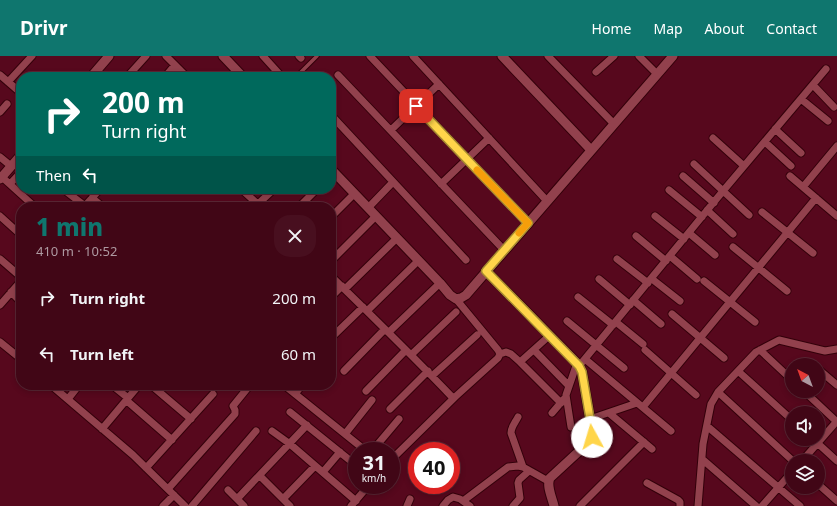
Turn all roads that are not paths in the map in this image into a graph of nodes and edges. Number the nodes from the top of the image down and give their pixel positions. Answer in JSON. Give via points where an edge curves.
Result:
{"nodes":[{"id":1,"x":32,"y":56,"type":"edge"},
{"id":2,"x":109,"y":56,"type":"edge"},
{"id":3,"x":146,"y":56,"type":"edge"},
{"id":4,"x":166,"y":56,"type":"edge"},
{"id":5,"x":223,"y":56,"type":"edge"},
{"id":6,"x":263,"y":56,"type":"edge"},
{"id":7,"x":317,"y":56,"type":"edge"},
{"id":8,"x":370,"y":56,"type":"edge"},
{"id":9,"x":413,"y":56,"type":"edge"},
{"id":10,"x":502,"y":56,"type":"edge"},
{"id":11,"x":548,"y":56,"type":"edge"},
{"id":12,"x":614,"y":56,"type":"edge"},
{"id":13,"x":640,"y":56,"type":"edge"},
{"id":14,"x":673,"y":56,"type":"edge"},
{"id":15,"x":175,"y":65,"type":"junction"},
{"id":16,"x":826,"y":69,"type":"dead end"},
{"id":17,"x":17,"y":72,"type":"edge"},
{"id":18,"x":95,"y":72,"type":"edge"},
{"id":19,"x":132,"y":72,"type":"edge"},
{"id":20,"x":169,"y":72,"type":"edge"},
{"id":21,"x":182,"y":72,"type":"edge"},
{"id":22,"x":238,"y":72,"type":"edge"},
{"id":23,"x":277,"y":72,"type":"edge"},
{"id":24,"x":301,"y":72,"type":"edge"},
{"id":25,"x":596,"y":72,"type":"dead end"},
{"id":26,"x":16,"y":73,"type":"edge"},
{"id":27,"x":657,"y":74,"type":"junction"},
{"id":28,"x":0,"y":75,"type":"edge"},
{"id":29,"x":338,"y":75,"type":"dead end"},
{"id":30,"x":8,"y":82,"type":"junction"},
{"id":31,"x":439,"y":84,"type":"junction"},
{"id":32,"x":813,"y":85,"type":"junction"},
{"id":33,"x":16,"y":89,"type":"edge"},
{"id":34,"x":801,"y":99,"type":"junction"},
{"id":35,"x":8,"y":104,"type":"dead end"},
{"id":36,"x":416,"y":106,"type":"junction"},
{"id":37,"x":834,"y":106,"type":"dead end"},
{"id":38,"x":0,"y":112,"type":"edge"},
{"id":39,"x":336,"y":121,"type":"edge"},
{"id":40,"x":828,"y":121,"type":"dead end"},
{"id":41,"x":614,"y":124,"type":"junction"},
{"id":42,"x":775,"y":129,"type":"junction"},
{"id":43,"x":391,"y":130,"type":"junction"},
{"id":44,"x":489,"y":138,"type":"junction"},
{"id":45,"x":713,"y":138,"type":"dead end"},
{"id":46,"x":765,"y":142,"type":"junction"},
{"id":47,"x":837,"y":146,"type":"edge"},
{"id":48,"x":591,"y":150,"type":"junction"},
{"id":49,"x":801,"y":153,"type":"dead end"},
{"id":50,"x":0,"y":157,"type":"edge"},
{"id":51,"x":467,"y":159,"type":"junction"},
{"id":52,"x":16,"y":160,"type":"edge"},
{"id":53,"x":694,"y":164,"type":"dead end"},
{"id":54,"x":11,"y":166,"type":"junction"},
{"id":55,"x":744,"y":166,"type":"junction"},
{"id":56,"x":791,"y":166,"type":"dead end"},
{"id":57,"x":336,"y":176,"type":"edge"},
{"id":58,"x":683,"y":176,"type":"dead end"},
{"id":59,"x":790,"y":176,"type":"dead end"},
{"id":60,"x":16,"y":177,"type":"edge"},
{"id":61,"x":1,"y":178,"type":"edge"},
{"id":62,"x":393,"y":182,"type":"junction"},
{"id":63,"x":10,"y":184,"type":"junction"},
{"id":64,"x":441,"y":184,"type":"junction"},
{"id":65,"x":803,"y":187,"type":"junction"},
{"id":66,"x":16,"y":190,"type":"edge"},
{"id":67,"x":669,"y":190,"type":"dead end"},
{"id":68,"x":724,"y":191,"type":"junction"},
{"id":69,"x":21,"y":194,"type":"edge"},
{"id":70,"x":69,"y":194,"type":"edge"},
{"id":71,"x":96,"y":194,"type":"edge"},
{"id":72,"x":247,"y":194,"type":"edge"},
{"id":73,"x":269,"y":194,"type":"edge"},
{"id":74,"x":312,"y":194,"type":"edge"},
{"id":75,"x":354,"y":194,"type":"junction"},
{"id":76,"x":92,"y":198,"type":"junction"},
{"id":77,"x":816,"y":198,"type":"junction"},
{"id":78,"x":547,"y":201,"type":"junction"},
{"id":79,"x":30,"y":202,"type":"edge"},
{"id":80,"x":79,"y":202,"type":"edge"},
{"id":81,"x":89,"y":202,"type":"edge"},
{"id":82,"x":96,"y":202,"type":"edge"},
{"id":83,"x":256,"y":202,"type":"edge"},
{"id":84,"x":260,"y":202,"type":"edge"},
{"id":85,"x":304,"y":202,"type":"edge"},
{"id":86,"x":714,"y":202,"type":"junction"},
{"id":87,"x":826,"y":207,"type":"junction"},
{"id":88,"x":837,"y":207,"type":"edge"},
{"id":89,"x":368,"y":208,"type":"junction"},
{"id":90,"x":708,"y":210,"type":"junction"},
{"id":91,"x":336,"y":212,"type":"edge"},
{"id":92,"x":762,"y":212,"type":"dead end"},
{"id":93,"x":749,"y":214,"type":"dead end"},
{"id":94,"x":0,"y":216,"type":"edge"},
{"id":95,"x":376,"y":216,"type":"junction"},
{"id":96,"x":655,"y":216,"type":"dead end"},
{"id":97,"x":837,"y":216,"type":"edge"},
{"id":98,"x":702,"y":217,"type":"junction"},
{"id":99,"x":528,"y":223,"type":"junction"},
{"id":100,"x":16,"y":230,"type":"edge"},
{"id":101,"x":689,"y":233,"type":"junction"},
{"id":102,"x":788,"y":233,"type":"junction"},
{"id":103,"x":734,"y":234,"type":"dead end"},
{"id":104,"x":636,"y":236,"type":"dead end"},
{"id":105,"x":397,"y":238,"type":"junction"},
{"id":106,"x":684,"y":239,"type":"junction"},
{"id":107,"x":733,"y":247,"type":"dead end"},
{"id":108,"x":504,"y":250,"type":"junction"},
{"id":109,"x":813,"y":253,"type":"dead end"},
{"id":110,"x":715,"y":255,"type":"dead end"},
{"id":111,"x":336,"y":256,"type":"edge"},
{"id":112,"x":668,"y":258,"type":"junction"},
{"id":113,"x":0,"y":259,"type":"edge"},
{"id":114,"x":616,"y":259,"type":"dead end"},
{"id":115,"x":466,"y":260,"type":"dead end"},
{"id":116,"x":418,"y":261,"type":"junction"},
{"id":117,"x":759,"y":268,"type":"junction"},
{"id":118,"x":486,"y":271,"type":"junction"},
{"id":119,"x":16,"y":272,"type":"edge"},
{"id":120,"x":599,"y":279,"type":"dead end"},
{"id":121,"x":336,"y":281,"type":"edge"},
{"id":122,"x":650,"y":281,"type":"junction"},
{"id":123,"x":440,"y":283,"type":"junction"},
{"id":124,"x":16,"y":286,"type":"edge"},
{"id":125,"x":344,"y":288,"type":"junction"},
{"id":126,"x":787,"y":291,"type":"dead end"},
{"id":127,"x":11,"y":292,"type":"junction"},
{"id":128,"x":336,"y":294,"type":"edge"},
{"id":129,"x":16,"y":297,"type":"edge"},
{"id":130,"x":578,"y":297,"type":"dead end"},
{"id":131,"x":456,"y":299,"type":"junction"},
{"id":132,"x":680,"y":301,"type":"dead end"},
{"id":133,"x":730,"y":302,"type":"junction"},
{"id":134,"x":1,"y":303,"type":"edge"},
{"id":135,"x":632,"y":303,"type":"junction"},
{"id":136,"x":365,"y":309,"type":"junction"},
{"id":137,"x":456,"y":312,"type":"dead end"},
{"id":138,"x":672,"y":314,"type":"dead end"},
{"id":139,"x":568,"y":321,"type":"dead end"},
{"id":140,"x":755,"y":322,"type":"dead end"},
{"id":141,"x":615,"y":324,"type":"junction"},
{"id":142,"x":661,"y":324,"type":"dead end"},
{"id":143,"x":387,"y":330,"type":"junction"},
{"id":144,"x":336,"y":334,"type":"edge"},
{"id":145,"x":477,"y":335,"type":"dead end"},
{"id":146,"x":549,"y":336,"type":"junction"},
{"id":147,"x":700,"y":338,"type":"junction"},
{"id":148,"x":0,"y":342,"type":"edge"},
{"id":149,"x":596,"y":346,"type":"junction"},
{"id":150,"x":837,"y":349,"type":"edge"},
{"id":151,"x":534,"y":350,"type":"junction"},
{"id":152,"x":760,"y":350,"type":"junction"},
{"id":153,"x":409,"y":352,"type":"junction"},
{"id":154,"x":500,"y":354,"type":"junction"},
{"id":155,"x":16,"y":355,"type":"edge"},
{"id":156,"x":724,"y":358,"type":"dead end"},
{"id":157,"x":520,"y":362,"type":"junction"},
{"id":158,"x":580,"y":362,"type":"junction"},
{"id":159,"x":624,"y":368,"type":"dead end"},
{"id":160,"x":344,"y":371,"type":"dead end"},
{"id":161,"x":738,"y":371,"type":"junction"},
{"id":162,"x":671,"y":373,"type":"junction"},
{"id":163,"x":785,"y":373,"type":"edge"},
{"id":164,"x":430,"y":374,"type":"junction"},
{"id":165,"x":825,"y":375,"type":"edge"},
{"id":166,"x":837,"y":385,"type":"edge"},
{"id":167,"x":569,"y":386,"type":"junction"},
{"id":168,"x":57,"y":390,"type":"edge"},
{"id":169,"x":76,"y":390,"type":"edge"},
{"id":170,"x":117,"y":390,"type":"edge"},
{"id":171,"x":135,"y":390,"type":"edge"},
{"id":172,"x":157,"y":390,"type":"edge"},
{"id":173,"x":246,"y":390,"type":"edge"},
{"id":174,"x":290,"y":390,"type":"edge"},
{"id":175,"x":298,"y":390,"type":"edge"},
{"id":176,"x":366,"y":391,"type":"dead end"},
{"id":177,"x":718,"y":392,"type":"junction"},
{"id":178,"x":213,"y":394,"type":"dead end"},
{"id":179,"x":295,"y":394,"type":"junction"},
{"id":180,"x":696,"y":395,"type":"dead end"},
{"id":181,"x":566,"y":396,"type":"junction"},
{"id":182,"x":453,"y":398,"type":"junction"},
{"id":183,"x":811,"y":398,"type":"edge"},
{"id":184,"x":68,"y":399,"type":"junction"},
{"id":185,"x":127,"y":399,"type":"junction"},
{"id":186,"x":372,"y":400,"type":"dead end"},
{"id":187,"x":561,"y":403,"type":"junction"},
{"id":188,"x":640,"y":405,"type":"junction"},
{"id":189,"x":390,"y":409,"type":"dead end"},
{"id":190,"x":290,"y":412,"type":"dead end"},
{"id":191,"x":552,"y":413,"type":"dead end"},
{"id":192,"x":609,"y":413,"type":"junction"},
{"id":193,"x":785,"y":414,"type":"edge"},
{"id":194,"x":518,"y":417,"type":"dead end"},
{"id":195,"x":191,"y":419,"type":"junction"},
{"id":196,"x":399,"y":419,"type":"dead end"},
{"id":197,"x":590,"y":419,"type":"junction"},
{"id":198,"x":837,"y":422,"type":"edge"},
{"id":199,"x":307,"y":425,"type":"junction"},
{"id":200,"x":707,"y":426,"type":"junction"},
{"id":201,"x":571,"y":427,"type":"dead end"},
{"id":202,"x":102,"y":429,"type":"junction"},
{"id":203,"x":256,"y":431,"type":"dead end"},
{"id":204,"x":272,"y":431,"type":"dead end"},
{"id":205,"x":671,"y":431,"type":"dead end"},
{"id":206,"x":825,"y":432,"type":"edge"},
{"id":207,"x":345,"y":434,"type":"junction"},
{"id":208,"x":172,"y":440,"type":"junction"},
{"id":209,"x":355,"y":442,"type":"edge"},
{"id":210,"x":380,"y":442,"type":"edge"},
{"id":211,"x":644,"y":442,"type":"junction"},
{"id":212,"x":290,"y":444,"type":"junction"},
{"id":213,"x":820,"y":446,"type":"edge"},
{"id":214,"x":652,"y":449,"type":"dead end"},
{"id":215,"x":400,"y":451,"type":"edge"},
{"id":216,"x":340,"y":452,"type":"junction"},
{"id":217,"x":785,"y":454,"type":"edge"},
{"id":218,"x":348,"y":459,"type":"edge"},
{"id":219,"x":702,"y":459,"type":"junction"},
{"id":220,"x":837,"y":461,"type":"edge"},
{"id":221,"x":316,"y":466,"type":"junction"},
{"id":222,"x":146,"y":468,"type":"junction"},
{"id":223,"x":526,"y":469,"type":"junction"},
{"id":224,"x":323,"y":472,"type":"junction"},
{"id":225,"x":260,"y":476,"type":"junction"},
{"id":226,"x":785,"y":480,"type":"edge"},
{"id":227,"x":548,"y":482,"type":"junction"},
{"id":228,"x":647,"y":484,"type":"dead end"},
{"id":229,"x":778,"y":488,"type":"junction"},
{"id":230,"x":168,"y":489,"type":"junction"},
{"id":231,"x":228,"y":490,"type":"dead end"},
{"id":232,"x":825,"y":490,"type":"edge"},
{"id":233,"x":362,"y":494,"type":"edge"},
{"id":234,"x":174,"y":495,"type":"junction"},
{"id":235,"x":237,"y":499,"type":"junction"},
{"id":236,"x":283,"y":499,"type":"junction"},
{"id":237,"x":410,"y":499,"type":"dead end"},
{"id":238,"x":463,"y":501,"type":"junction"},
{"id":239,"x":837,"y":501,"type":"edge"},
{"id":240,"x":354,"y":503,"type":"edge"},
{"id":241,"x":698,"y":503,"type":"edge"},
{"id":242,"x":163,"y":506,"type":"edge"},
{"id":243,"x":185,"y":506,"type":"edge"},
{"id":244,"x":192,"y":506,"type":"edge"},
{"id":245,"x":244,"y":506,"type":"edge"},
{"id":246,"x":290,"y":506,"type":"edge"},
{"id":247,"x":407,"y":506,"type":"edge"},
{"id":248,"x":443,"y":506,"type":"edge"},
{"id":249,"x":470,"y":506,"type":"edge"},
{"id":250,"x":513,"y":506,"type":"edge"},
{"id":251,"x":554,"y":506,"type":"edge"},
{"id":252,"x":580,"y":506,"type":"edge"},
{"id":253,"x":680,"y":506,"type":"edge"},
{"id":254,"x":704,"y":506,"type":"edge"},
{"id":255,"x":756,"y":506,"type":"edge"},
{"id":256,"x":762,"y":506,"type":"edge"},
{"id":257,"x":800,"y":506,"type":"edge"}],
"edges":[{"from":1,"to":17,"type":"street"},
{"from":2,"to":18,"type":"street"},
{"from":3,"to":19,"type":"street"},
{"from":4,"to":15,"type":"street"},
{"from":5,"to":22,"type":"street"},
{"from":6,"to":23,"type":"street"},
{"from":7,"to":24,"type":"lane"},
{"from":8,"to":36,"type":"street"},
{"from":9,"to":31,"type":"street"},
{"from":10,"to":48,"type":"street"},
{"from":11,"to":41,"type":"street"},
{"from":12,"to":25,"type":"street"},
{"from":13,"to":27,"type":"street"},
{"from":14,"to":27,"type":"street"},
{"from":15,"to":20,"type":"street"},
{"from":15,"to":21,"type":"street"},
{"from":16,"to":32,"type":"street"},
{"from":26,"to":30,"type":"street"},
{"from":27,"to":41,"type":"street"},
{"from":28,"to":30,"type":"street"},
{"from":29,"to":43,"type":"street"},
{"from":30,"to":33,"type":"street"},
{"from":31,"to":36,"type":"street"},
{"from":31,"to":44,"type":"street"},
{"from":32,"to":34,"type":"street"},
{"from":32,"to":37,"type":"street"},
{"from":34,"to":40,"type":"street"},
{"from":34,"to":42,"type":"street"},
{"from":35,"to":38,"type":"street"},
{"from":36,"to":43,"type":"street"},
{"from":36,"to":51,"type":"street"},
{"from":39,"to":62,"type":"street"},
{"from":41,"to":48,"type":"street"},
{"from":42,"to":46,"type":"street"},
{"from":42,"to":49,"type":"street"},
{"from":43,"to":64,"type":"street"},
{"from":44,"to":51,"type":"street"},
{"from":44,"to":78,"type":"street"},
{"from":45,"to":55,"type":"street"},
{"from":46,"to":55,"type":"street"},
{"from":46,"to":56,"type":"street"},
{"from":47,"to":65,"type":"street"},
{"from":48,"to":78,"type":"street"},
{"from":50,"to":54,"type":"street"},
{"from":51,"to":64,"type":"street"},
{"from":51,"to":99,"type":"street"},
{"from":52,"to":54,"type":"street"},
{"from":53,"to":68,"type":"street"},
{"from":54,"to":61,"type":"street"},
{"from":55,"to":68,"type":"street"},
{"from":57,"to":75,"type":"street"},
{"from":58,"to":86,"type":"street"},
{"from":59,"to":65,"type":"street"},
{"from":60,"to":63,"type":"street"},
{"from":61,"to":63,"type":"street"},
{"from":62,"to":89,"type":"street"},
{"from":62,"to":115,"type":"street"},
{"from":63,"to":66,"type":"street"},
{"from":64,"to":108,"type":"street"},
{"from":65,"to":77,"type":"street"},
{"from":67,"to":98,"type":"street"},
{"from":68,"to":86,"type":"street"},
{"from":68,"to":93,"type":"street"},
{"from":69,"to":79,"type":"street"},
{"from":70,"to":80,"type":"street"},
{"from":71,"to":76,"type":"street"},
{"from":72,"to":83,"type":"street"},
{"from":73,"to":84,"type":"street"},
{"from":74,"to":85,"type":"street"},
{"from":75,"to":89,"type":"street"},
{"from":75,"to":91,"type":"street"},
{"from":76,"to":81,"type":"street"},
{"from":76,"to":82,"type":"street"},
{"from":77,"to":87,"type":"street"},
{"from":77,"to":102,"type":"street"},
{"from":78,"to":99,"type":"street"},
{"from":86,"to":90,"type":"street"},
{"from":87,"to":88,"type":"street"},
{"from":87,"to":97,"type":"street"},
{"from":89,"to":95,"type":"street"},
{"from":90,"to":98,"type":"street"},
{"from":90,"to":103,"type":"street"},
{"from":92,"to":102,"type":"street"},
{"from":94,"to":100,"type":"street"},
{"from":95,"to":105,"type":"street"},
{"from":95,"to":111,"type":"street"},
{"from":96,"to":106,"type":"street"},
{"from":98,"to":101,"type":"street"},
{"from":99,"to":108,"type":"street"},
{"from":101,"to":106,"type":"street"},
{"from":101,"to":110,"type":"street"},
{"from":102,"to":109,"type":"street"},
{"from":102,"to":117,"type":"street"},
{"from":104,"to":112,"type":"street"},
{"from":105,"to":116,"type":"street"},
{"from":105,"to":125,"type":"street"},
{"from":106,"to":112,"type":"street"},
{"from":107,"to":117,"type":"street"},
{"from":108,"to":118,"type":"street"},
{"from":112,"to":122,"type":"street"},
{"from":112,"to":133,"type":"street"},
{"from":113,"to":119,"type":"street"},
{"from":114,"to":122,"type":"street"},
{"from":116,"to":123,"type":"street"},
{"from":116,"to":136,"type":"street"},
{"from":117,"to":126,"type":"street"},
{"from":117,"to":133,"type":"street"},
{"from":118,"to":131,"type":"street","via":[[466,295]]},
{"from":118,"to":146,"type":"street"},
{"from":120,"to":135,"type":"street"},
{"from":121,"to":125,"type":"street"},
{"from":122,"to":132,"type":"street"},
{"from":122,"to":135,"type":"street"},
{"from":123,"to":131,"type":"street"},
{"from":123,"to":143,"type":"street"},
{"from":124,"to":127,"type":"street"},
{"from":125,"to":128,"type":"street"},
{"from":125,"to":136,"type":"street"},
{"from":127,"to":129,"type":"street"},
{"from":127,"to":134,"type":"street"},
{"from":130,"to":141,"type":"street"},
{"from":131,"to":154,"type":"street"},
{"from":133,"to":140,"type":"street"},
{"from":133,"to":147,"type":"street"},
{"from":135,"to":141,"type":"street"},
{"from":135,"to":142,"type":"street"},
{"from":136,"to":143,"type":"street"},
{"from":136,"to":144,"type":"street"},
{"from":137,"to":153,"type":"street"},
{"from":138,"to":147,"type":"street"},
{"from":139,"to":149,"type":"street"},
{"from":141,"to":149,"type":"street"},
{"from":141,"to":162,"type":"street"},
{"from":143,"to":153,"type":"street"},
{"from":143,"to":160,"type":"street"},
{"from":145,"to":164,"type":"street"},
{"from":146,"to":151,"type":"street"},
{"from":146,"to":158,"type":"street"},
{"from":147,"to":156,"type":"street"},
{"from":147,"to":162,"type":"street"},
{"from":148,"to":155,"type":"street"},
{"from":149,"to":158,"type":"street"},
{"from":149,"to":159,"type":"street"},
{"from":150,"to":152,"type":"street","via":[[825,350],[779,340]]},
{"from":151,"to":157,"type":"street"},
{"from":151,"to":167,"type":"street"},
{"from":152,"to":161,"type":"street"},
{"from":152,"to":163,"type":"street"},
{"from":153,"to":164,"type":"street"},
{"from":153,"to":176,"type":"street"},
{"from":154,"to":157,"type":"street","via":[[508,352]]},
{"from":154,"to":182,"type":"street"},
{"from":157,"to":187,"type":"street"},
{"from":158,"to":167,"type":"street"},
{"from":158,"to":188,"type":"street"},
{"from":158,"to":197,"type":"street"},
{"from":161,"to":177,"type":"street"},
{"from":161,"to":193,"type":"street"},
{"from":162,"to":180,"type":"street"},
{"from":162,"to":188,"type":"street"},
{"from":164,"to":182,"type":"street"},
{"from":164,"to":189,"type":"street"},
{"from":165,"to":166,"type":"street"},
{"from":167,"to":181,"type":"street"},
{"from":168,"to":184,"type":"street"},
{"from":169,"to":184,"type":"street"},
{"from":170,"to":185,"type":"street"},
{"from":171,"to":185,"type":"street"},
{"from":172,"to":195,"type":"street"},
{"from":173,"to":230,"type":"street","via":[[233,406],[235,414]]},
{"from":174,"to":179,"type":"street"},
{"from":175,"to":179,"type":"street"},
{"from":177,"to":200,"type":"street","via":[[711,404]]},
{"from":177,"to":217,"type":"street"},
{"from":178,"to":195,"type":"street"},
{"from":179,"to":207,"type":"street"},
{"from":181,"to":187,"type":"street"},
{"from":181,"to":201,"type":"street"},
{"from":182,"to":215,"type":"street"},
{"from":183,"to":198,"type":"street"},
{"from":184,"to":202,"type":"street"},
{"from":185,"to":202,"type":"street"},
{"from":185,"to":208,"type":"street"},
{"from":186,"to":207,"type":"street"},
{"from":187,"to":191,"type":"street"},
{"from":188,"to":192,"type":"street"},
{"from":188,"to":205,"type":"street"},
{"from":190,"to":199,"type":"street"},
{"from":192,"to":197,"type":"street"},
{"from":192,"to":211,"type":"street"},
{"from":194,"to":223,"type":"street","via":[[511,434]]},
{"from":195,"to":208,"type":"street"},
{"from":196,"to":210,"type":"street"},
{"from":197,"to":227,"type":"street","via":[[592,437],[589,442]]},
{"from":198,"to":206,"type":"street"},
{"from":199,"to":212,"type":"street"},
{"from":199,"to":216,"type":"street"},
{"from":200,"to":219,"type":"street"},
{"from":200,"to":229,"type":"street"},
{"from":202,"to":222,"type":"street"},
{"from":203,"to":244,"type":"street"},
{"from":204,"to":212,"type":"street"},
{"from":207,"to":209,"type":"street"},
{"from":208,"to":222,"type":"street"},
{"from":211,"to":214,"type":"street"},
{"from":211,"to":252,"type":"street"},
{"from":212,"to":221,"type":"street"},
{"from":212,"to":225,"type":"street"},
{"from":213,"to":220,"type":"street"},
{"from":216,"to":218,"type":"street"},
{"from":216,"to":224,"type":"street"},
{"from":219,"to":241,"type":"street"},
{"from":219,"to":255,"type":"street"},
{"from":221,"to":224,"type":"street"},
{"from":221,"to":236,"type":"street"},
{"from":222,"to":230,"type":"street"},
{"from":223,"to":227,"type":"street"},
{"from":223,"to":238,"type":"street","via":[[518,466],[508,467]]},
{"from":223,"to":250,"type":"street","via":[[517,485],[520,498]]},
{"from":224,"to":240,"type":"street"},
{"from":225,"to":235,"type":"street"},
{"from":225,"to":236,"type":"street"},
{"from":226,"to":229,"type":"street"},
{"from":227,"to":251,"type":"street"},
{"from":228,"to":253,"type":"street","via":[[678,500]]},
{"from":229,"to":256,"type":"street"},
{"from":229,"to":257,"type":"street"},
{"from":230,"to":234,"type":"street"},
{"from":231,"to":235,"type":"street"},
{"from":232,"to":239,"type":"street"},
{"from":233,"to":240,"type":"street"},
{"from":234,"to":242,"type":"street"},
{"from":234,"to":243,"type":"street"},
{"from":235,"to":245,"type":"street"},
{"from":236,"to":246,"type":"street"},
{"from":237,"to":247,"type":"street"},
{"from":238,"to":248,"type":"street","via":[[453,497]]},
{"from":238,"to":249,"type":"street"},
{"from":241,"to":254,"type":"street"}]}
